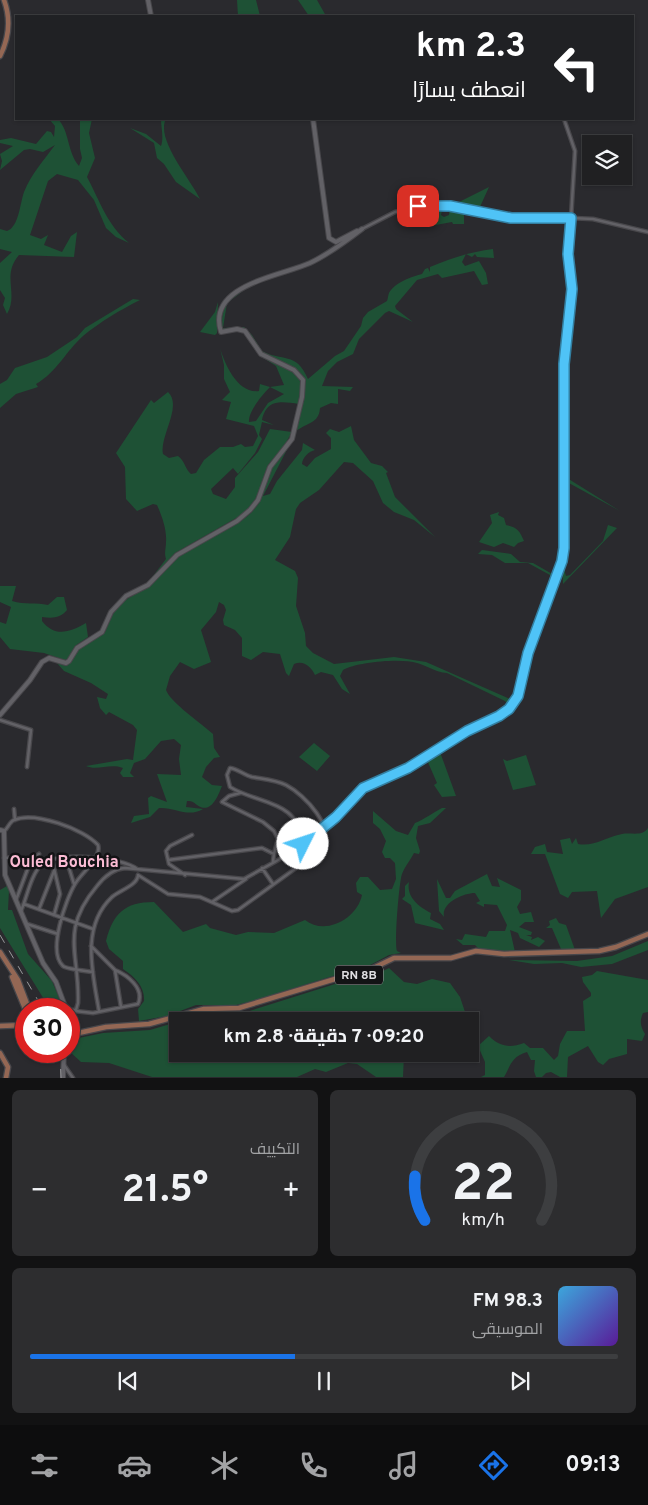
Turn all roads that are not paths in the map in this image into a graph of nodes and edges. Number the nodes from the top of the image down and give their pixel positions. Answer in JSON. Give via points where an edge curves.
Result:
{"nodes":[{"id":1,"x":4,"y":0,"type":"edge"},
{"id":2,"x":148,"y":0,"type":"edge"},
{"id":3,"x":151,"y":15,"type":"edge"},
{"id":4,"x":0,"y":56,"type":"edge"},
{"id":5,"x":313,"y":120,"type":"edge"},
{"id":6,"x":564,"y":120,"type":"edge"},
{"id":7,"x":571,"y":218,"type":"junction"},
{"id":8,"x":362,"y":229,"type":"junction"},
{"id":9,"x":648,"y":232,"type":"edge"},
{"id":10,"x":0,"y":715,"type":"edge"},
{"id":11,"x":0,"y":720,"type":"edge"},
{"id":12,"x":27,"y":767,"type":"dead end"},
{"id":13,"x":240,"y":793,"type":"junction"},
{"id":14,"x":14,"y":809,"type":"dead end"},
{"id":15,"x":14,"y":820,"type":"junction"},
{"id":16,"x":324,"y":826,"type":"junction"},
{"id":17,"x":2,"y":831,"type":"edge"},
{"id":18,"x":192,"y":835,"type":"dead end"},
{"id":19,"x":303,"y":844,"type":"junction"},
{"id":20,"x":39,"y":854,"type":"dead end"},
{"id":21,"x":274,"y":854,"type":"junction"},
{"id":22,"x":3,"y":857,"type":"edge"},
{"id":23,"x":18,"y":858,"type":"dead end"},
{"id":24,"x":66,"y":858,"type":"junction"},
{"id":25,"x":94,"y":859,"type":"junction"},
{"id":26,"x":52,"y":860,"type":"junction"},
{"id":27,"x":168,"y":860,"type":"junction"},
{"id":28,"x":273,"y":862,"type":"junction"},
{"id":29,"x":262,"y":868,"type":"junction"},
{"id":30,"x":2,"y":870,"type":"edge"},
{"id":31,"x":54,"y":870,"type":"junction"},
{"id":32,"x":139,"y":870,"type":"junction"},
{"id":33,"x":138,"y":875,"type":"junction"},
{"id":34,"x":185,"y":875,"type":"junction"},
{"id":35,"x":248,"y":877,"type":"junction"},
{"id":36,"x":74,"y":884,"type":"junction"},
{"id":37,"x":273,"y":884,"type":"junction"},
{"id":38,"x":16,"y":900,"type":"junction"},
{"id":39,"x":212,"y":902,"type":"junction"},
{"id":40,"x":24,"y":904,"type":"junction"},
{"id":41,"x":39,"y":909,"type":"junction"},
{"id":42,"x":21,"y":912,"type":"junction"},
{"id":43,"x":54,"y":915,"type":"junction"},
{"id":44,"x":62,"y":918,"type":"junction"},
{"id":45,"x":77,"y":923,"type":"junction"},
{"id":46,"x":26,"y":924,"type":"junction"},
{"id":47,"x":93,"y":929,"type":"junction"},
{"id":48,"x":58,"y":934,"type":"junction"},
{"id":49,"x":648,"y":934,"type":"edge"},
{"id":50,"x":90,"y":945,"type":"junction"},
{"id":51,"x":0,"y":952,"type":"edge"},
{"id":52,"x":0,"y":960,"type":"edge"},
{"id":53,"x":75,"y":968,"type":"junction"},
{"id":54,"x":114,"y":970,"type":"junction"},
{"id":55,"x":93,"y":972,"type":"junction"},
{"id":56,"x":23,"y":998,"type":"edge"},
{"id":57,"x":24,"y":998,"type":"edge"},
{"id":58,"x":63,"y":998,"type":"edge"},
{"id":59,"x":78,"y":998,"type":"edge"},
{"id":60,"x":121,"y":1007,"type":"junction"},
{"id":61,"x":80,"y":1011,"type":"edge"},
{"id":62,"x":99,"y":1011,"type":"junction"},
{"id":63,"x":15,"y":1025,"type":"edge"},
{"id":64,"x":0,"y":1026,"type":"edge"},
{"id":65,"x":80,"y":1032,"type":"edge"},
{"id":66,"x":0,"y":1053,"type":"edge"},
{"id":67,"x":64,"y":1065,"type":"joint"},
{"id":68,"x":6,"y":1078,"type":"edge"},
{"id":69,"x":63,"y":1078,"type":"edge"},
{"id":70,"x":72,"y":1078,"type":"edge"}],
"edges":[{"from":1,"to":4,"type":"main road","via":[[8,27],[6,44]]},
{"from":2,"to":3,"type":"street"},
{"from":5,"to":8,"type":"street","via":[[329,238],[338,242]]},
{"from":6,"to":7,"type":"street","via":[[575,151]]},
{"from":7,"to":8,"type":"street","via":[[508,217],[433,204],[395,212]]},
{"from":7,"to":9,"type":"street","via":[[593,219]]},
{"from":7,"to":16,"type":"street","via":[[568,254],[572,289],[564,364],[564,548],[528,653],[518,696],[499,716],[467,731],[408,768],[363,788]]},
{"from":8,"to":10,"type":"street","via":[[332,252],[270,275],[228,298],[222,306],[220,332],[245,331],[261,354],[297,371],[304,382],[292,439],[270,467],[254,506],[237,522],[177,555],[148,585],[122,600],[111,612],[102,632],[77,648],[70,661],[50,658],[42,662]]},
{"from":11,"to":12,"type":"street","via":[[30,730]]},
{"from":13,"to":16,"type":"street","via":[[227,781],[230,768],[288,786]]},
{"from":13,"to":19,"type":"street","via":[[282,808],[300,826]]},
{"from":13,"to":21,"type":"street","via":[[228,796],[222,802],[269,826],[278,839]]},
{"from":14,"to":15,"type":"street"},
{"from":15,"to":17,"type":"street"},
{"from":15,"to":25,"type":"street","via":[[31,817],[74,830],[98,845],[99,852]]},
{"from":16,"to":19,"type":"street"},
{"from":16,"to":37,"type":"street","via":[[327,836],[321,850]]},
{"from":17,"to":22,"type":"street"},
{"from":18,"to":27,"type":"street","via":[[168,848]]},
{"from":19,"to":28,"type":"street"},
{"from":20,"to":38,"type":"street","via":[[31,860]]},
{"from":21,"to":27,"type":"street","via":[[260,848]]},
{"from":21,"to":28,"type":"street"},
{"from":22,"to":23,"type":"street"},
{"from":22,"to":30,"type":"street"},
{"from":24,"to":25,"type":"street"},
{"from":24,"to":26,"type":"street"},
{"from":24,"to":36,"type":"street"},
{"from":25,"to":32,"type":"street","via":[[113,859]]},
{"from":25,"to":36,"type":"street"},
{"from":26,"to":31,"type":"street"},
{"from":26,"to":40,"type":"street","via":[[39,868]]},
{"from":27,"to":34,"type":"street","via":[[171,866]]},
{"from":28,"to":29,"type":"street"},
{"from":29,"to":35,"type":"street"},
{"from":29,"to":37,"type":"street"},
{"from":30,"to":38,"type":"street"},
{"from":31,"to":41,"type":"street"},
{"from":31,"to":43,"type":"street","via":[[60,897]]},
{"from":32,"to":33,"type":"street"},
{"from":32,"to":34,"type":"street"},
{"from":32,"to":45,"type":"street","via":[[119,869],[106,876],[83,904]]},
{"from":33,"to":39,"type":"street","via":[[172,896],[195,896]]},
{"from":33,"to":47,"type":"street","via":[[134,883],[108,902]]},
{"from":34,"to":35,"type":"street","via":[[238,880]]},
{"from":35,"to":39,"type":"street"},
{"from":36,"to":44,"type":"street"},
{"from":37,"to":39,"type":"street","via":[[236,910],[227,911]]},
{"from":38,"to":42,"type":"street"},
{"from":40,"to":41,"type":"street"},
{"from":40,"to":42,"type":"street"},
{"from":41,"to":43,"type":"street"},
{"from":42,"to":46,"type":"street"},
{"from":43,"to":44,"type":"street"},
{"from":44,"to":45,"type":"street"},
{"from":44,"to":48,"type":"street"},
{"from":45,"to":47,"type":"street"},
{"from":45,"to":53,"type":"street","via":[[72,946]]},
{"from":46,"to":48,"type":"street"},
{"from":46,"to":58,"type":"street"},
{"from":47,"to":50,"type":"street"},
{"from":48,"to":53,"type":"street","via":[[60,961],[67,968]]},
{"from":49,"to":65,"type":"main road","number":"RN 8B","via":[[599,952],[504,954],[476,951],[451,958],[394,958],[361,974],[239,1008],[204,1009],[149,1024]]},
{"from":50,"to":54,"type":"street"},
{"from":50,"to":55,"type":"street"},
{"from":51,"to":57,"type":"main road","via":[[18,980]]},
{"from":52,"to":56,"type":"main road"},
{"from":53,"to":55,"type":"street"},
{"from":53,"to":59,"type":"street"},
{"from":54,"to":60,"type":"street"},
{"from":54,"to":60,"type":"street","via":[[132,980],[140,997],[136,1005]]},
{"from":55,"to":62,"type":"street"},
{"from":60,"to":62,"type":"street"},
{"from":61,"to":62,"type":"street"},
{"from":63,"to":64,"type":"main road"},
{"from":66,"to":68,"type":"main road","via":[[8,1067]]},
{"from":67,"to":69,"type":"street"},
{"from":67,"to":70,"type":"street"}]}
